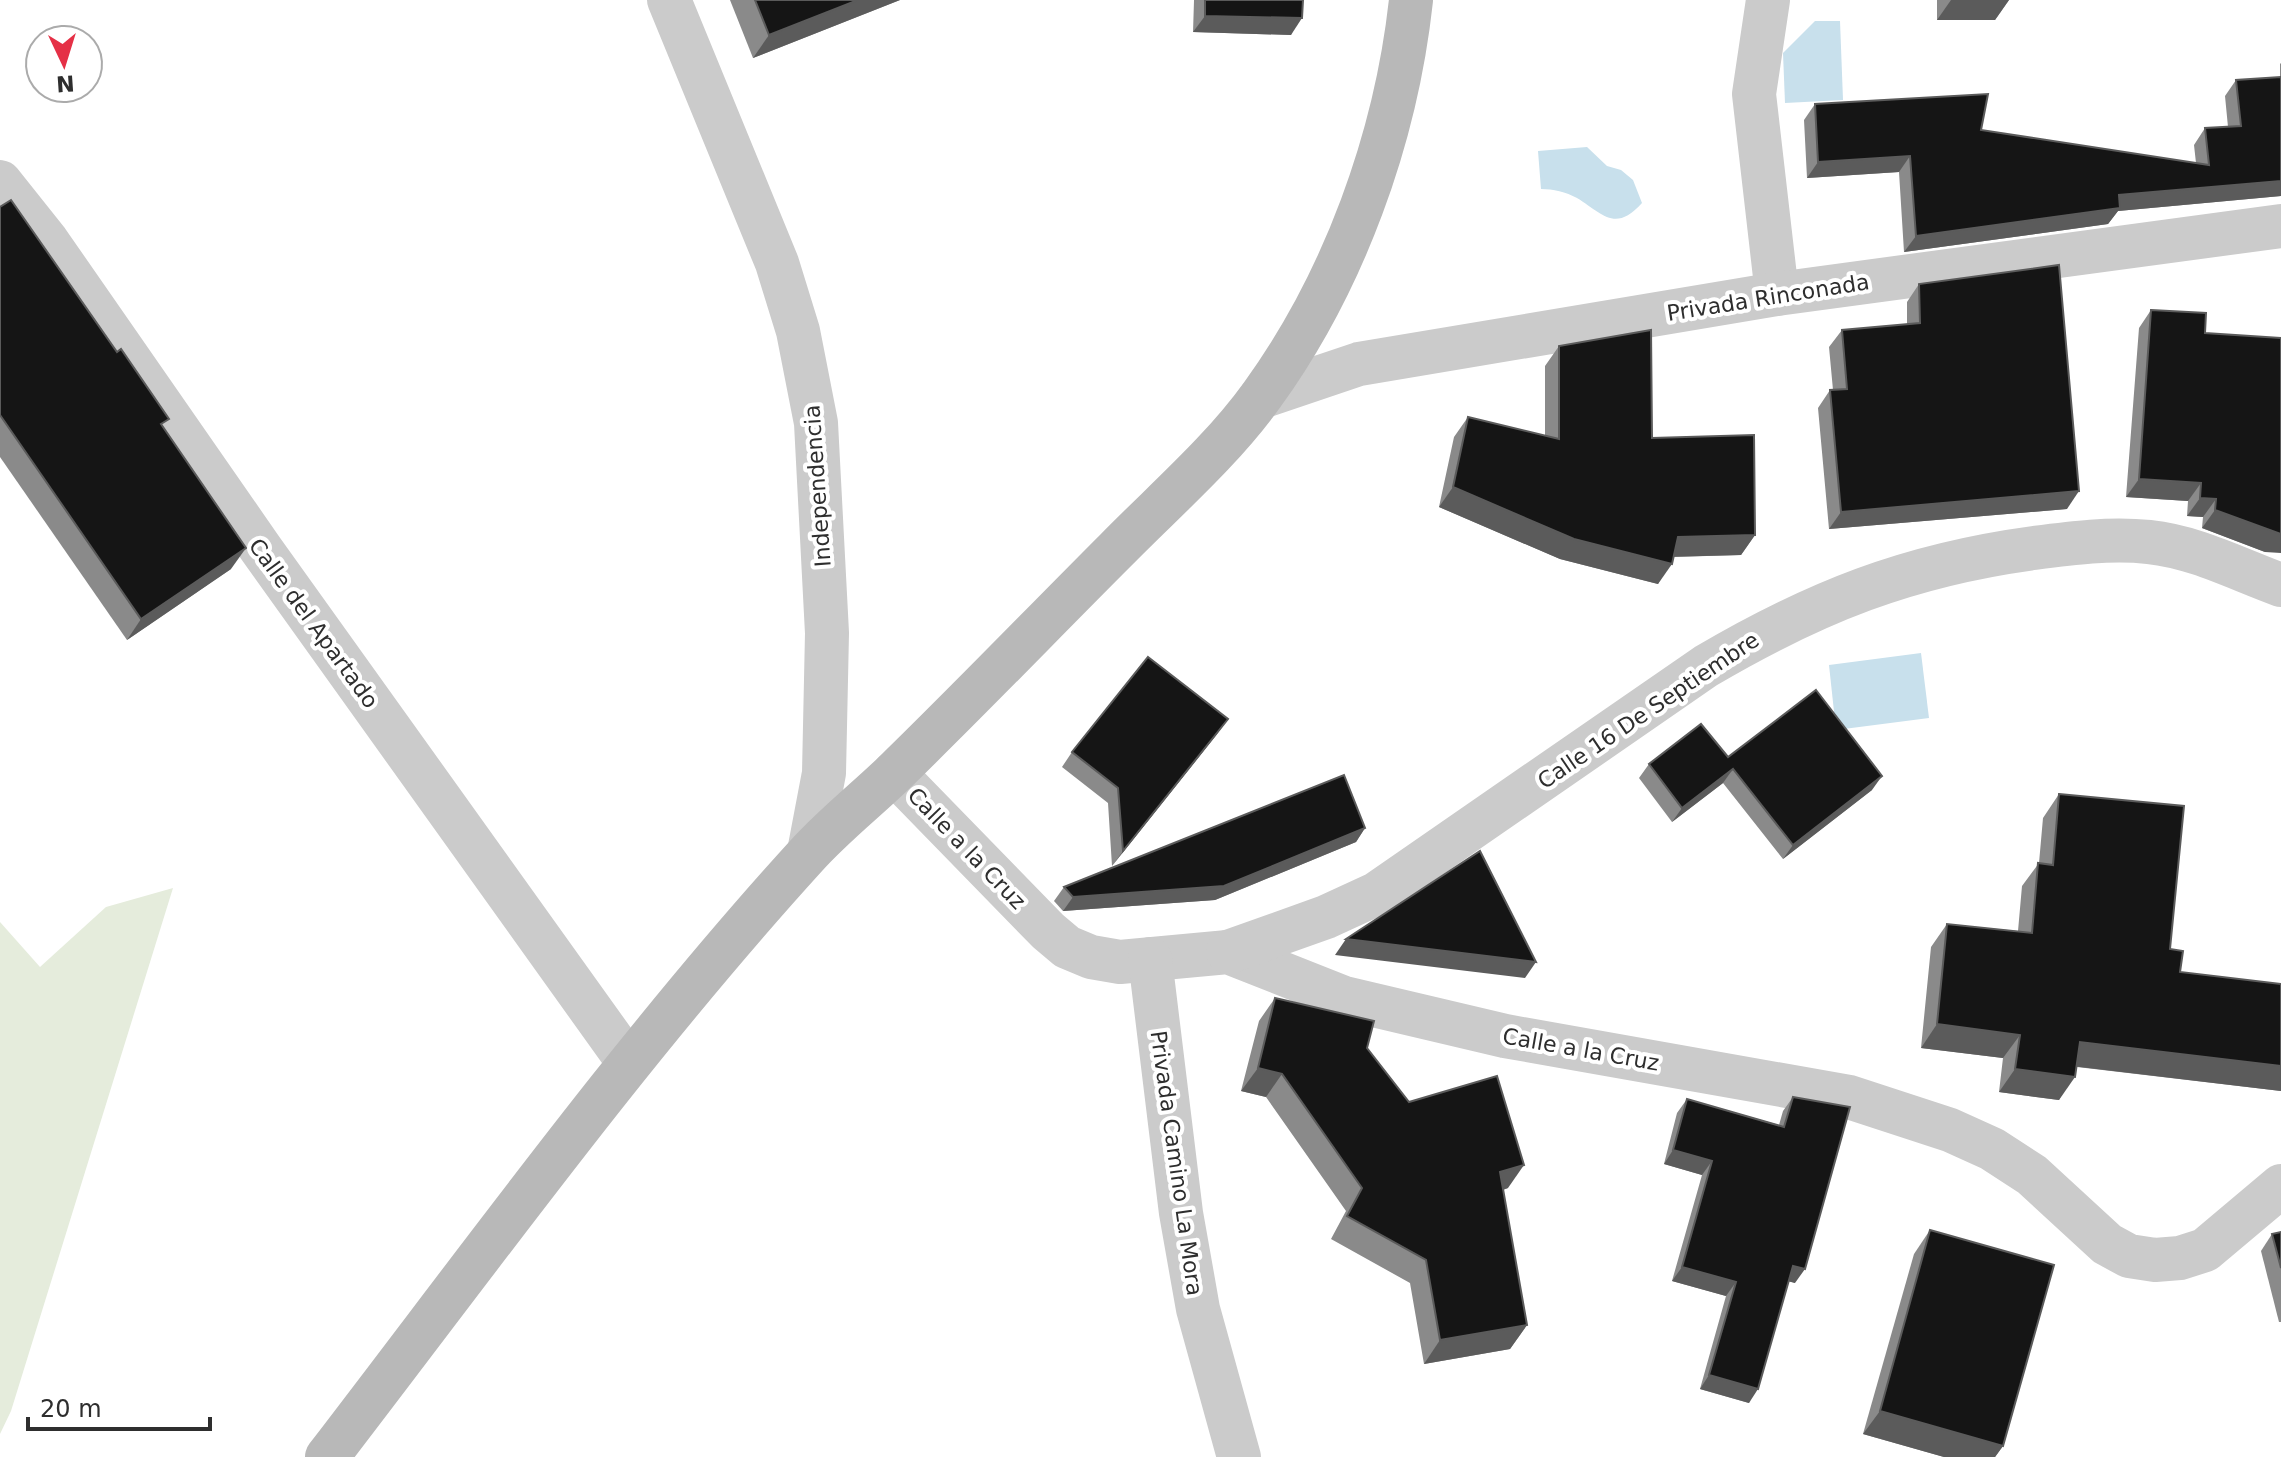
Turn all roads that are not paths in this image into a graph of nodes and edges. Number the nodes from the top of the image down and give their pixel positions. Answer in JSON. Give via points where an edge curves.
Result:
{"nodes":[{"id":1,"x":669,"y":0,"type":"edge"},
{"id":2,"x":1411,"y":0,"type":"edge"},
{"id":3,"x":1768,"y":0,"type":"edge"},
{"id":4,"x":0,"y":182,"type":"edge"},
{"id":5,"x":2281,"y":226,"type":"edge"},
{"id":6,"x":1777,"y":294,"type":"junction"},
{"id":7,"x":1261,"y":397,"type":"junction"},
{"id":8,"x":2281,"y":585,"type":"edge"},
{"id":9,"x":894,"y":773,"type":"junction"},
{"id":10,"x":809,"y":852,"type":"junction"},
{"id":11,"x":1228,"y":952,"type":"junction"},
{"id":12,"x":1150,"y":959,"type":"junction"},
{"id":13,"x":629,"y":1063,"type":"junction"},
{"id":14,"x":2281,"y":1186,"type":"edge"},
{"id":15,"x":327,"y":1457,"type":"edge"},
{"id":16,"x":1239,"y":1457,"type":"edge"}],
"edges":[{"from":1,"to":10,"type":"street","name":"Independencia","via":[[777,263],[798,331],[816,423],[827,648],[824,773]]},
{"from":2,"to":7,"type":"main road","via":[[1389,116],[1364,200],[1301,334]]},
{"from":3,"to":6,"type":"street","via":[[1754,94]]},
{"from":4,"to":13,"type":"street","name":"Calle del Apartado"},
{"from":5,"to":6,"type":"street","name":"Privada Rinconada"},
{"from":6,"to":7,"type":"street","name":"Privada Rinconada","via":[[1359,364]]},
{"from":7,"to":9,"type":"main road","via":[[1205,461]]},
{"from":8,"to":11,"type":"street","name":"Calle 16 De Septiembre","via":[[2196,551],[2104,540],[1985,555],[1864,587],[1756,636],[1706,666],[1376,894]]},
{"from":9,"to":10,"type":"main road"},
{"from":9,"to":12,"type":"street","name":"Calle a la Cruz","via":[[1067,947],[1120,962]]},
{"from":10,"to":13,"type":"main road"},
{"from":11,"to":12,"type":"street","name":"Calle a la Cruz"},
{"from":11,"to":14,"type":"street","name":"Calle a la Cruz","via":[[1344,998],[1505,1036],[1849,1097],[1950,1130],[2032,1175],[2107,1244],[2129,1256],[2155,1260],[2205,1250]]},
{"from":12,"to":16,"type":"street","name":"Privada Camino La Mora","via":[[1198,1309]]},
{"from":13,"to":15,"type":"main road"}]}
